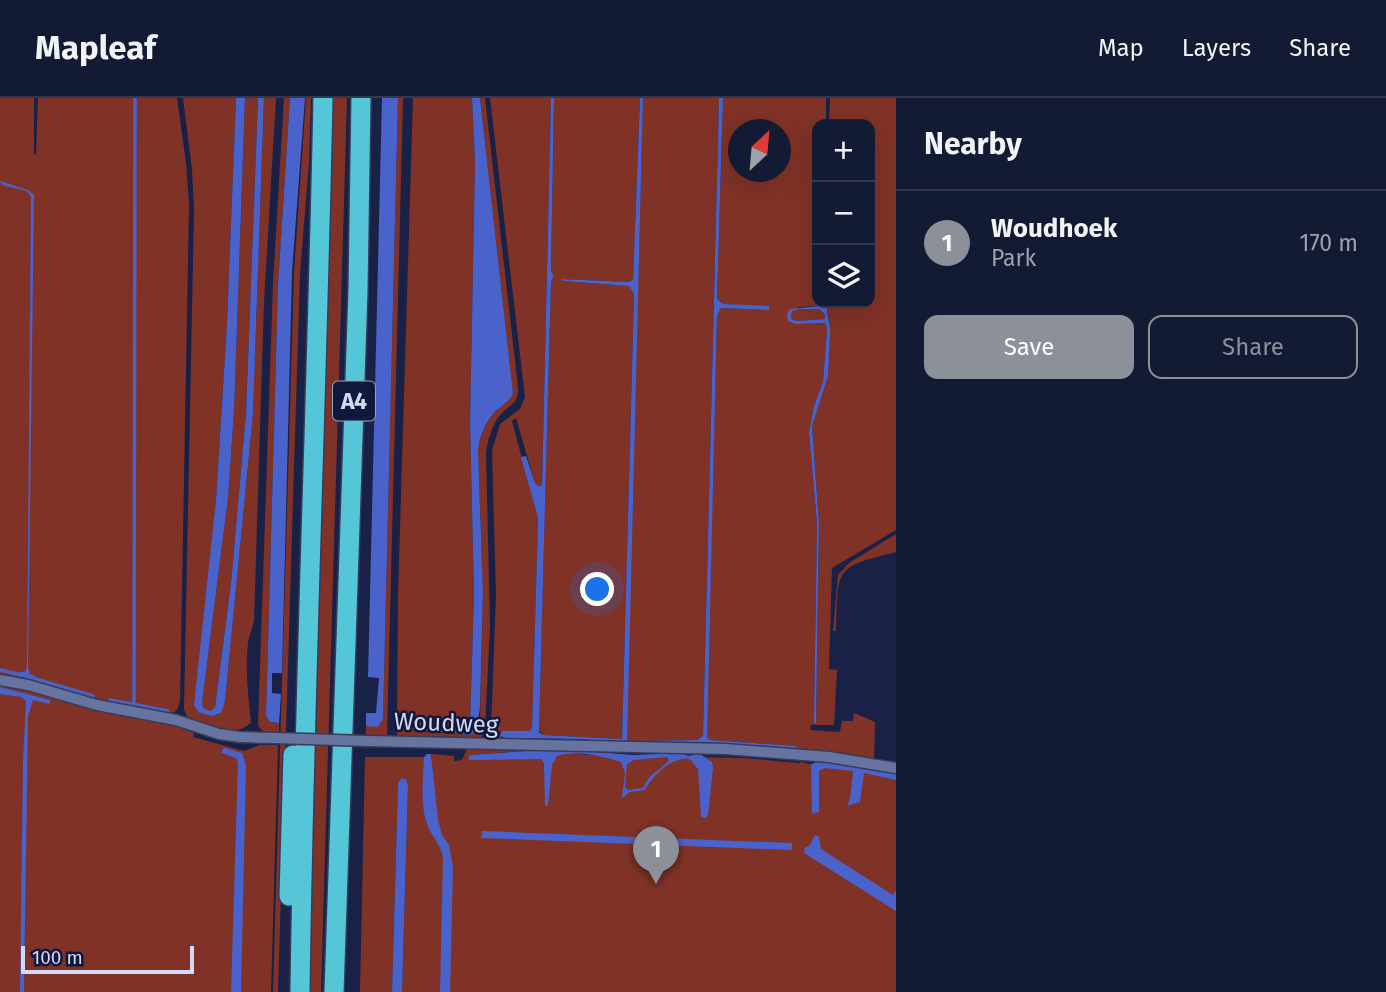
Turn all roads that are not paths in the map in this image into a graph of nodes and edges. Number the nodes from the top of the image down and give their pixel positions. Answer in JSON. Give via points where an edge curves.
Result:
{"nodes":[{"id":1,"x":323,"y":98,"type":"edge"},
{"id":2,"x":361,"y":98,"type":"edge"},
{"id":3,"x":310,"y":545,"type":"junction"},
{"id":4,"x":0,"y":680,"type":"edge"},
{"id":5,"x":896,"y":768,"type":"edge"},
{"id":6,"x":288,"y":992,"type":"edge"},
{"id":7,"x":300,"y":992,"type":"edge"},
{"id":8,"x":334,"y":992,"type":"edge"}],
"edges":[{"from":1,"to":3,"type":"highway","number":"A4"},
{"from":2,"to":8,"type":"highway","number":"A4"},
{"from":3,"to":6,"type":"highway","number":"A4","via":[[290,811]]},
{"from":3,"to":7,"type":"highway","number":"A4"},
{"from":4,"to":5,"type":"street","name":"Woudweg","bridge":true,"via":[[219,734],[725,749],[830,757]]}]}
